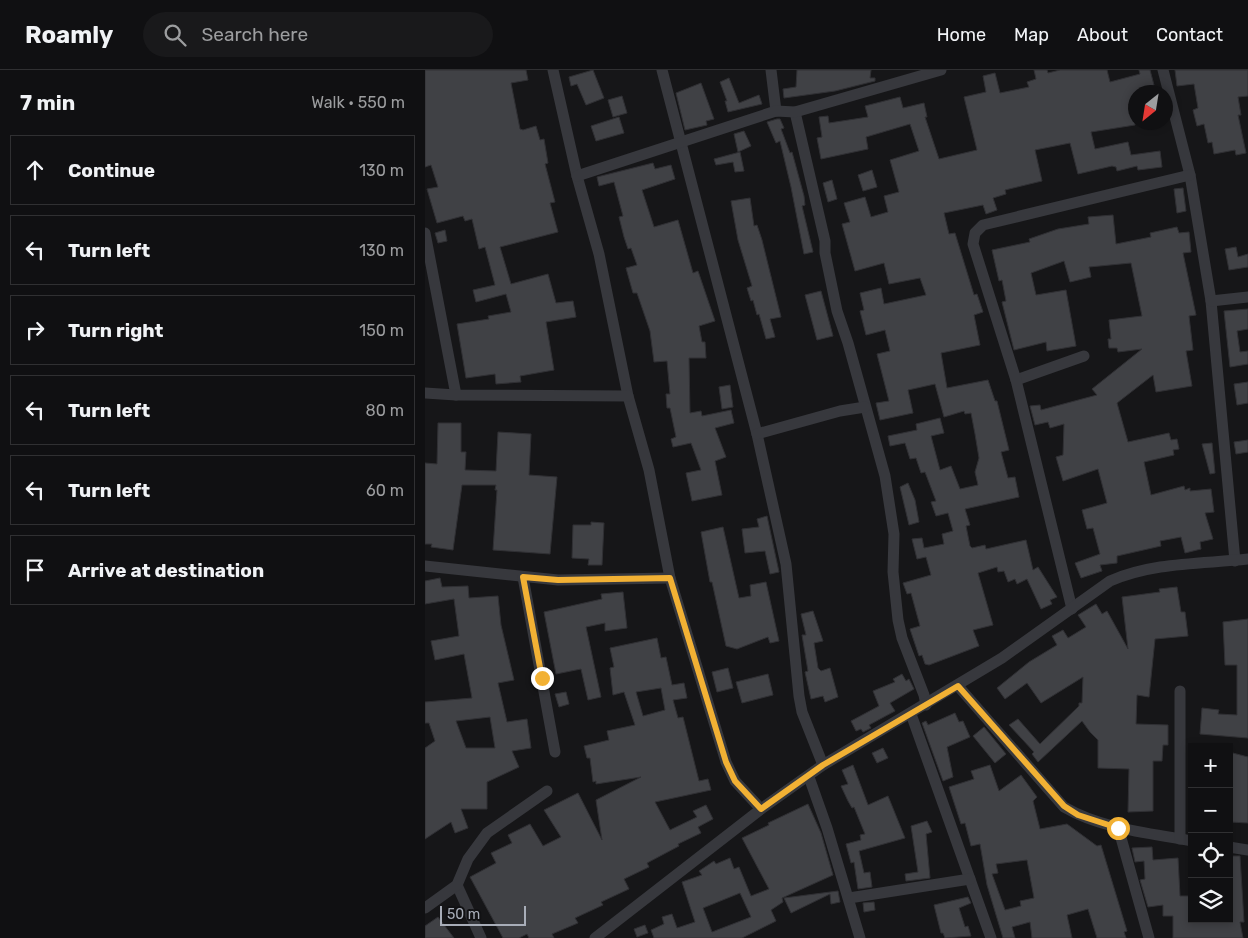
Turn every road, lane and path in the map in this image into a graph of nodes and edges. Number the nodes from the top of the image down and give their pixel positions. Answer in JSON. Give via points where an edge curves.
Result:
{"nodes":[{"id":1,"x":553,"y":70,"type":"edge"},
{"id":2,"x":661,"y":70,"type":"edge"},
{"id":3,"x":771,"y":70,"type":"edge"},
{"id":4,"x":1163,"y":70,"type":"edge"},
{"id":5,"x":934,"y":71,"type":"edge"},
{"id":6,"x":776,"y":111,"type":"junction"},
{"id":7,"x":795,"y":112,"type":"junction"},
{"id":8,"x":680,"y":144,"type":"junction"},
{"id":9,"x":1190,"y":175,"type":"junction"},
{"id":10,"x":577,"y":176,"type":"junction"},
{"id":11,"x":425,"y":233,"type":"edge"},
{"id":12,"x":1248,"y":297,"type":"edge"},
{"id":13,"x":1211,"y":300,"type":"junction"},
{"id":14,"x":1084,"y":356,"type":"dead end"},
{"id":15,"x":1016,"y":380,"type":"junction"},
{"id":16,"x":425,"y":393,"type":"edge"},
{"id":17,"x":456,"y":395,"type":"junction"},
{"id":18,"x":628,"y":396,"type":"junction"},
{"id":19,"x":865,"y":407,"type":"junction"},
{"id":20,"x":757,"y":434,"type":"junction"},
{"id":21,"x":1248,"y":560,"type":"edge"},
{"id":22,"x":1235,"y":561,"type":"junction"},
{"id":23,"x":425,"y":566,"type":"edge"},
{"id":24,"x":523,"y":577,"type":"junction"},
{"id":25,"x":670,"y":578,"type":"junction"},
{"id":26,"x":1072,"y":609,"type":"junction"},
{"id":27,"x":958,"y":686,"type":"junction"},
{"id":28,"x":1180,"y":691,"type":"dead end"},
{"id":29,"x":926,"y":705,"type":"junction"},
{"id":30,"x":911,"y":714,"type":"junction"},
{"id":31,"x":555,"y":752,"type":"dead end"},
{"id":32,"x":823,"y":765,"type":"junction"},
{"id":33,"x":809,"y":777,"type":"junction"},
{"id":34,"x":547,"y":791,"type":"dead end"},
{"id":35,"x":761,"y":809,"type":"junction"},
{"id":36,"x":1118,"y":828,"type":"junction"},
{"id":37,"x":1186,"y":840,"type":"edge"},
{"id":38,"x":1233,"y":848,"type":"edge"},
{"id":39,"x":1248,"y":850,"type":"edge"},
{"id":40,"x":970,"y":879,"type":"junction"},
{"id":41,"x":457,"y":886,"type":"junction"},
{"id":42,"x":849,"y":898,"type":"junction"},
{"id":43,"x":425,"y":908,"type":"edge"},
{"id":44,"x":481,"y":938,"type":"edge"},
{"id":45,"x":595,"y":938,"type":"edge"},
{"id":46,"x":860,"y":938,"type":"edge"},
{"id":47,"x":991,"y":938,"type":"edge"},
{"id":48,"x":1149,"y":938,"type":"edge"}],
"edges":[{"from":1,"to":10,"type":"street"},
{"from":2,"to":8,"type":"street"},
{"from":3,"to":6,"type":"street"},
{"from":4,"to":9,"type":"street"},
{"from":5,"to":7,"type":"street"},
{"from":6,"to":7,"type":"street"},
{"from":6,"to":8,"type":"street"},
{"from":7,"to":19,"type":"street","via":[[825,241],[837,311],[849,343]]},
{"from":8,"to":10,"type":"street"},
{"from":8,"to":20,"type":"street"},
{"from":9,"to":13,"type":"street"},
{"from":9,"to":15,"type":"street","via":[[983,225],[975,233],[973,244]]},
{"from":10,"to":18,"type":"street","via":[[599,254]]},
{"from":11,"to":17,"type":"street"},
{"from":12,"to":13,"type":"street"},
{"from":13,"to":22,"type":"street"},
{"from":14,"to":15,"type":"street"},
{"from":15,"to":26,"type":"street"},
{"from":16,"to":17,"type":"street"},
{"from":17,"to":18,"type":"street"},
{"from":18,"to":25,"type":"street","via":[[649,470]]},
{"from":19,"to":20,"type":"street"},
{"from":19,"to":29,"type":"street","via":[[885,476],[895,534],[893,572],[898,620]]},
{"from":20,"to":32,"type":"street","via":[[786,564],[802,712]]},
{"from":21,"to":22,"type":"street"},
{"from":22,"to":26,"type":"street","via":[[1130,572],[1110,581]]},
{"from":23,"to":24,"type":"street"},
{"from":24,"to":25,"type":"street","via":[[558,580]]},
{"from":24,"to":31,"type":"street"},
{"from":25,"to":35,"type":"street","via":[[722,754],[735,781]]},
{"from":26,"to":27,"type":"street"},
{"from":27,"to":29,"type":"street"},
{"from":27,"to":36,"type":"street","via":[[1064,806],[1078,815]]},
{"from":28,"to":37,"type":"street"},
{"from":29,"to":30,"type":"street"},
{"from":30,"to":32,"type":"street"},
{"from":30,"to":40,"type":"street"},
{"from":32,"to":33,"type":"street"},
{"from":33,"to":35,"type":"street"},
{"from":33,"to":42,"type":"street"},
{"from":34,"to":41,"type":"street","via":[[487,833],[469,859]]},
{"from":35,"to":45,"type":"street"},
{"from":36,"to":37,"type":"street"},
{"from":36,"to":48,"type":"street"},
{"from":38,"to":39,"type":"street"},
{"from":40,"to":42,"type":"street"},
{"from":40,"to":47,"type":"street"},
{"from":41,"to":43,"type":"street"},
{"from":41,"to":44,"type":"street"},
{"from":42,"to":46,"type":"street"}]}
